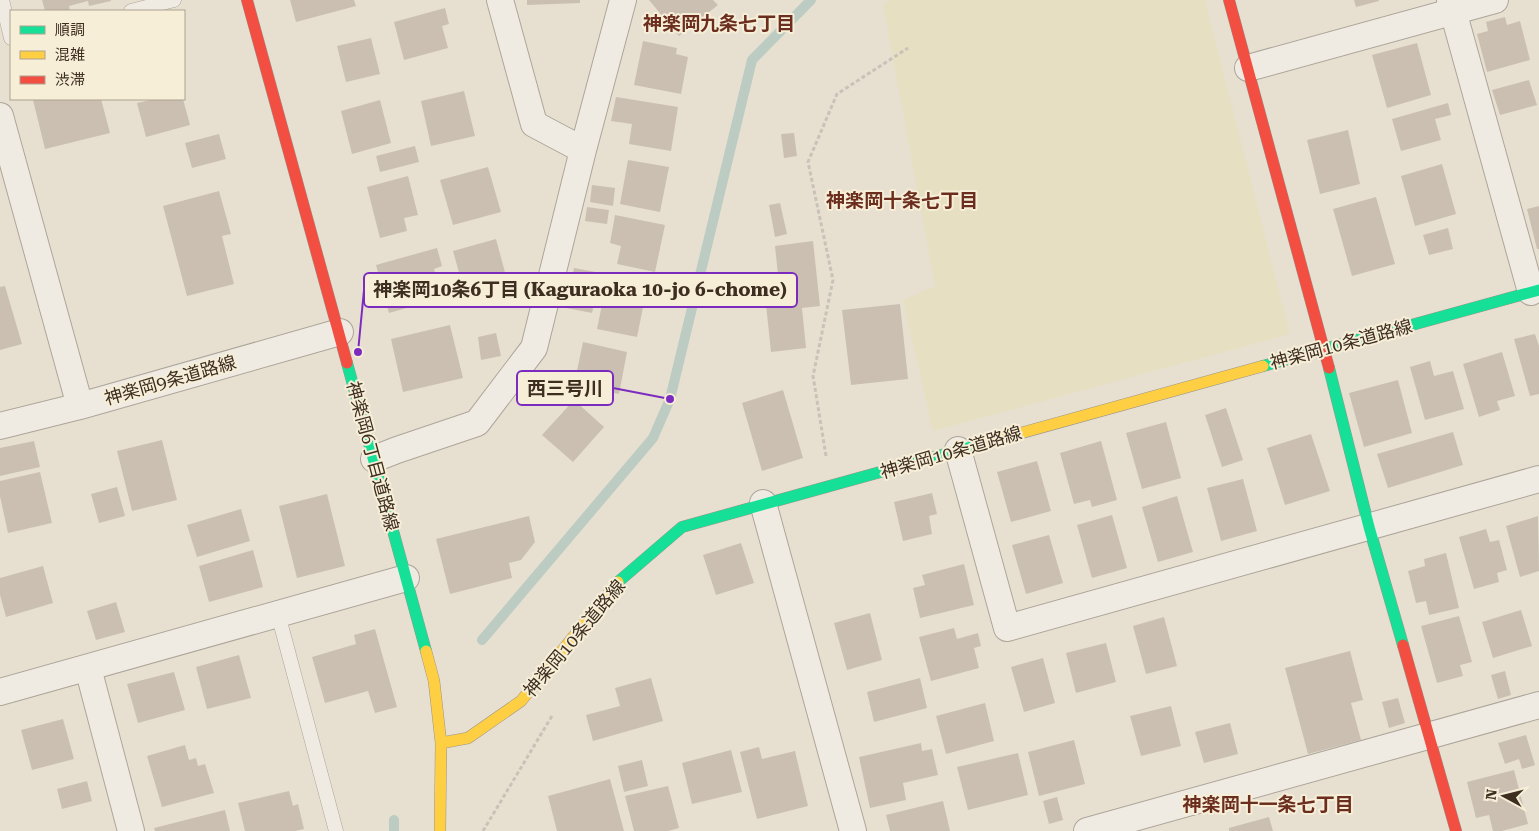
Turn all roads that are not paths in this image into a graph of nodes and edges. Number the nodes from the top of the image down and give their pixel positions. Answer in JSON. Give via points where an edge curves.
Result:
{"nodes":[{"id":1,"x":2,"y":0,"type":"edge"},
{"id":2,"x":174,"y":0,"type":"edge"},
{"id":3,"x":247,"y":0,"type":"edge"},
{"id":4,"x":500,"y":0,"type":"edge"},
{"id":5,"x":623,"y":0,"type":"edge"},
{"id":6,"x":1229,"y":0,"type":"edge"},
{"id":7,"x":1495,"y":0,"type":"edge"},
{"id":8,"x":1452,"y":6,"type":"edge"},
{"id":9,"x":135,"y":10,"type":"edge"},
{"id":10,"x":10,"y":34,"type":"edge"},
{"id":11,"x":1248,"y":68,"type":"junction"},
{"id":12,"x":0,"y":116,"type":"edge"},
{"id":13,"x":583,"y":150,"type":"junction"},
{"id":14,"x":1535,"y":291,"type":"edge"},
{"id":15,"x":340,"y":332,"type":"junction"},
{"id":16,"x":1324,"y":348,"type":"junction"},
{"id":17,"x":80,"y":406,"type":"junction"},
{"id":18,"x":0,"y":426,"type":"edge"},
{"id":19,"x":958,"y":450,"type":"junction"},
{"id":20,"x":374,"y":459,"type":"junction"},
{"id":21,"x":1539,"y":479,"type":"edge"},
{"id":22,"x":763,"y":503,"type":"junction"},
{"id":23,"x":1368,"y":526,"type":"junction"},
{"id":24,"x":406,"y":578,"type":"junction"},
{"id":25,"x":278,"y":614,"type":"junction"},
{"id":26,"x":88,"y":668,"type":"junction"},
{"id":27,"x":0,"y":692,"type":"edge"},
{"id":28,"x":1539,"y":705,"type":"edge"},
{"id":29,"x":1428,"y":736,"type":"junction"},
{"id":30,"x":441,"y":743,"type":"junction"},
{"id":31,"x":131,"y":831,"type":"edge"},
{"id":32,"x":336,"y":831,"type":"edge"},
{"id":33,"x":440,"y":831,"type":"edge"},
{"id":34,"x":852,"y":831,"type":"edge"},
{"id":35,"x":1087,"y":831,"type":"edge"},
{"id":36,"x":1456,"y":831,"type":"edge"}],
"edges":[{"from":1,"to":10,"type":"lane"},
{"from":2,"to":9,"type":"lane"},
{"from":3,"to":15,"type":"street","name":"神楽岡6丁目道路線"},
{"from":4,"to":13,"type":"street","via":[[534,124]]},
{"from":5,"to":13,"type":"street"},
{"from":6,"to":11,"type":"street"},
{"from":7,"to":8,"type":"street"},
{"from":8,"to":11,"type":"street"},
{"from":8,"to":14,"type":"street"},
{"from":11,"to":16,"type":"street"},
{"from":12,"to":17,"type":"street"},
{"from":13,"to":20,"type":"street","via":[[534,348],[477,423]]},
{"from":14,"to":16,"type":"street","name":"神楽岡10条道路線"},
{"from":15,"to":17,"type":"street","name":"神楽岡9条道路線"},
{"from":15,"to":20,"type":"street","name":"神楽岡6丁目道路線"},
{"from":16,"to":19,"type":"street","name":"神楽岡10条道路線"},
{"from":16,"to":23,"type":"street"},
{"from":17,"to":18,"type":"street","name":"神楽岡9条道路線"},
{"from":19,"to":22,"type":"street","name":"神楽岡10条道路線"},
{"from":19,"to":23,"type":"street","via":[[1007,628]]},
{"from":20,"to":24,"type":"street","name":"神楽岡6丁目道路線"},
{"from":21,"to":23,"type":"street"},
{"from":22,"to":30,"type":"street","name":"神楽岡10条道路線","via":[[682,526],[614,585],[521,701],[468,738]]},
{"from":22,"to":34,"type":"street"},
{"from":23,"to":29,"type":"street"},
{"from":24,"to":25,"type":"street"},
{"from":24,"to":30,"type":"street","name":"神楽岡6丁目道路線","via":[[434,681]]},
{"from":25,"to":26,"type":"street"},
{"from":25,"to":32,"type":"lane"},
{"from":26,"to":27,"type":"street"},
{"from":26,"to":31,"type":"street"},
{"from":28,"to":29,"type":"street"},
{"from":29,"to":35,"type":"street"},
{"from":29,"to":36,"type":"street"},
{"from":30,"to":33,"type":"street","name":"神楽岡6丁目道路線"}]}
